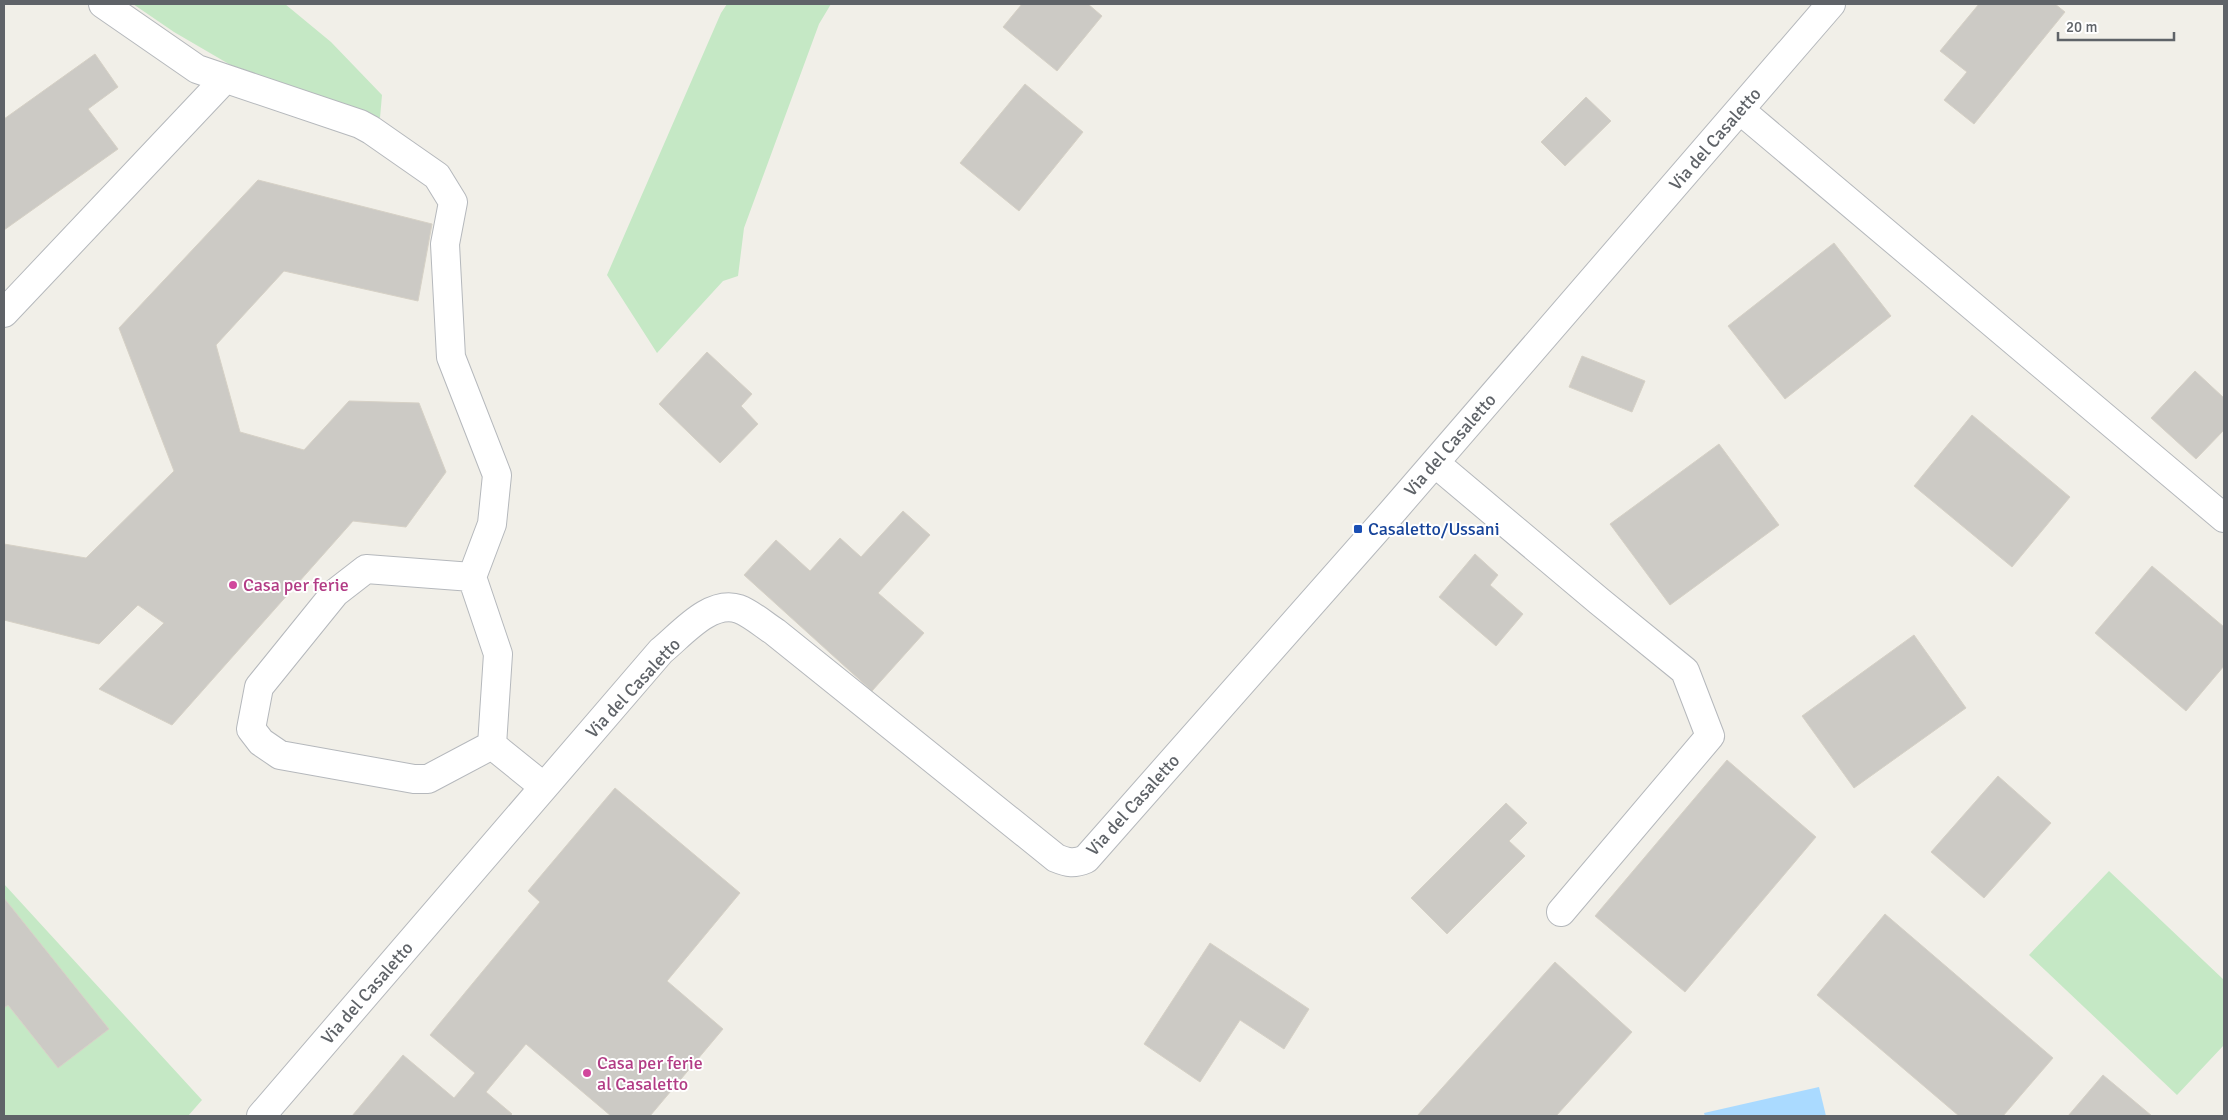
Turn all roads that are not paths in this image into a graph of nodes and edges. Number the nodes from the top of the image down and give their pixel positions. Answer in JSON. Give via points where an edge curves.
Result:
{"nodes":[{"id":1,"x":103,"y":4,"type":"edge"},
{"id":2,"x":1830,"y":4,"type":"edge"},
{"id":3,"x":225,"y":79,"type":"junction"},
{"id":4,"x":1740,"y":110,"type":"junction"},
{"id":5,"x":4,"y":313,"type":"edge"},
{"id":6,"x":1435,"y":462,"type":"junction"},
{"id":7,"x":2224,"y":518,"type":"edge"},
{"id":8,"x":472,"y":576,"type":"junction"},
{"id":9,"x":492,"y":745,"type":"junction"},
{"id":10,"x":544,"y":787,"type":"junction"},
{"id":11,"x":1561,"y":912,"type":"dead end"},
{"id":12,"x":261,"y":1116,"type":"edge"}],
"edges":[{"from":1,"to":3,"type":"street","via":[[197,69]]},
{"from":2,"to":4,"type":"street","name":"Via del Casaletto"},
{"from":3,"to":5,"type":"street"},
{"from":3,"to":8,"type":"street","via":[[366,127],[437,176],[453,202],[444,244],[450,358],[497,475],[492,524]]},
{"from":4,"to":6,"type":"street","name":"Via del Casaletto"},
{"from":4,"to":7,"type":"street"},
{"from":6,"to":10,"type":"street","name":"Via del Casaletto","via":[[1094,852],[1077,863],[1066,863],[1046,851],[775,632],[739,609],[720,608],[705,614],[661,651]]},
{"from":6,"to":11,"type":"street","via":[[1685,671],[1710,736]]},
{"from":8,"to":9,"type":"street","via":[[498,654]]},
{"from":8,"to":9,"type":"street","via":[[366,569],[335,593],[259,686],[251,729],[261,742],[280,754],[414,779],[428,779]]},
{"from":9,"to":10,"type":"street"},
{"from":10,"to":12,"type":"street","name":"Via del Casaletto"}]}
